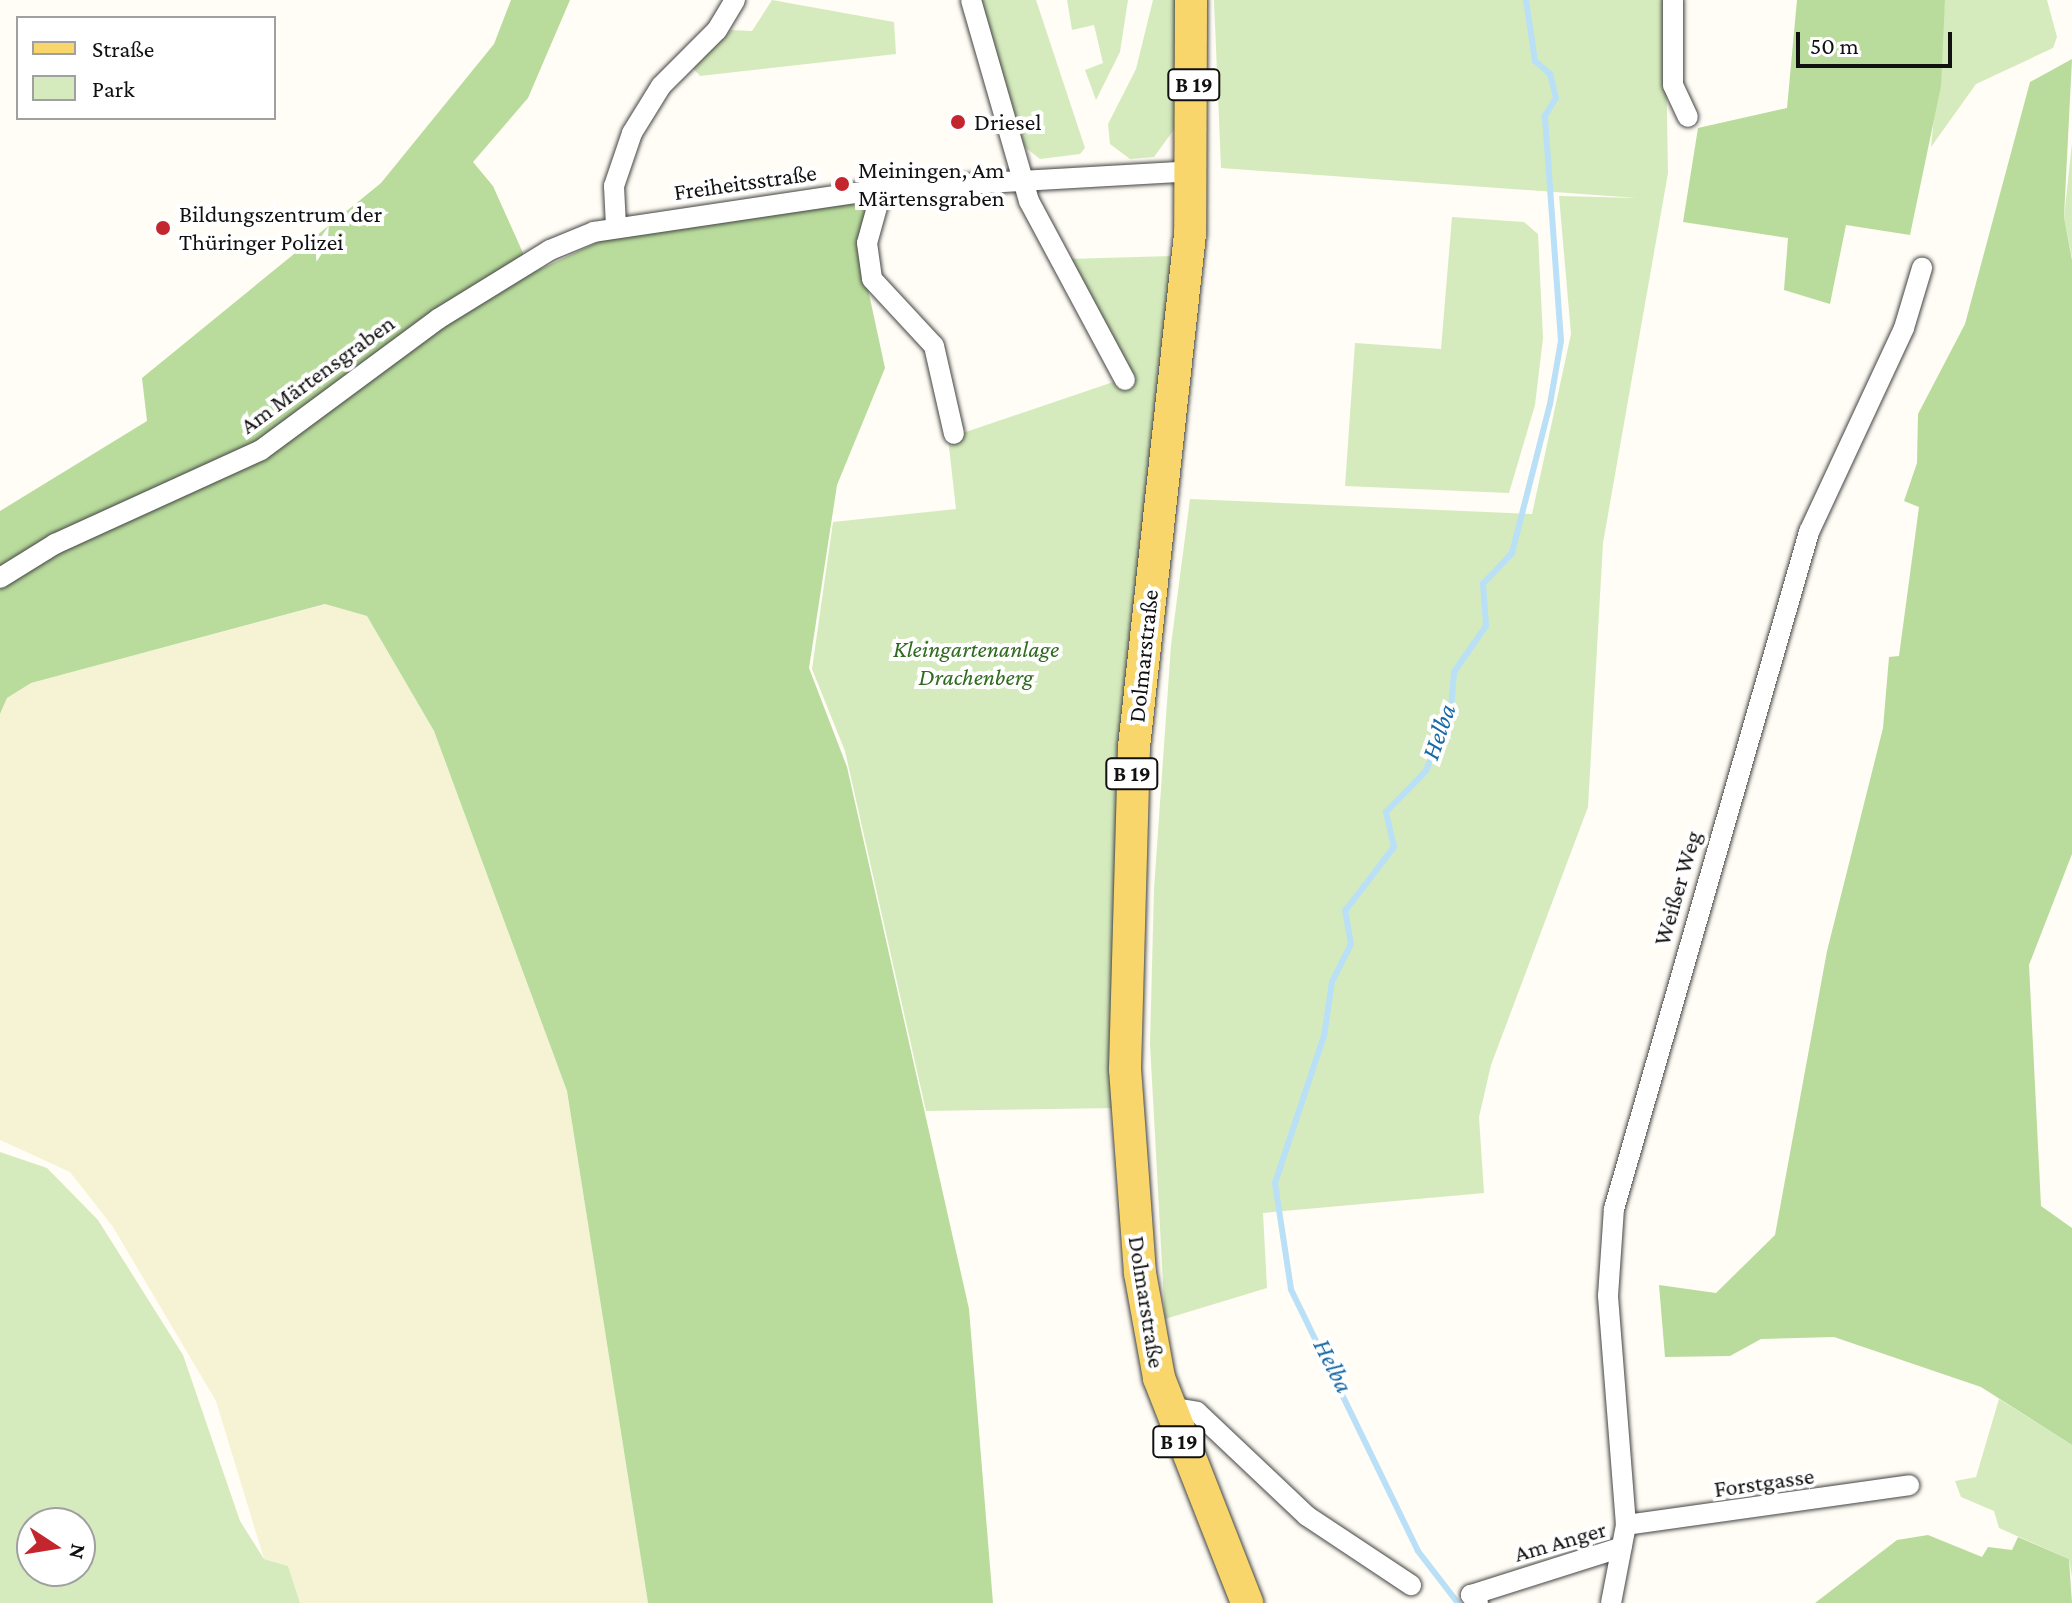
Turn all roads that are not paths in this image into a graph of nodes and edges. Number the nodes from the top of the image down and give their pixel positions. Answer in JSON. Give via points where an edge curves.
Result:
{"nodes":[{"id":1,"x":735,"y":0,"type":"edge"},
{"id":2,"x":971,"y":0,"type":"edge"},
{"id":3,"x":1191,"y":0,"type":"edge"},
{"id":4,"x":1673,"y":0,"type":"edge"},
{"id":5,"x":1688,"y":117,"type":"dead end"},
{"id":6,"x":1194,"y":171,"type":"junction"},
{"id":7,"x":1019,"y":176,"type":"junction"},
{"id":8,"x":882,"y":189,"type":"junction"},
{"id":9,"x":616,"y":226,"type":"junction"},
{"id":10,"x":1922,"y":268,"type":"dead end"},
{"id":11,"x":1125,"y":380,"type":"dead end"},
{"id":12,"x":954,"y":434,"type":"dead end"},
{"id":13,"x":0,"y":578,"type":"edge"},
{"id":14,"x":1167,"y":1407,"type":"junction"},
{"id":15,"x":1909,"y":1485,"type":"dead end"},
{"id":16,"x":1626,"y":1525,"type":"junction"},
{"id":17,"x":1622,"y":1547,"type":"junction"},
{"id":18,"x":1411,"y":1585,"type":"dead end"},
{"id":19,"x":1247,"y":1603,"type":"edge"},
{"id":20,"x":1478,"y":1603,"type":"edge"},
{"id":21,"x":1611,"y":1603,"type":"edge"}],
"edges":[{"from":1,"to":9,"type":"street","via":[[717,30],[661,86],[632,133],[614,186]]},
{"from":2,"to":7,"type":"street"},
{"from":3,"to":6,"type":"main road","name":"Dolmarstraße","number":"B 19"},
{"from":4,"to":5,"type":"street","via":[[1673,85]]},
{"from":6,"to":7,"type":"street"},
{"from":6,"to":14,"type":"main road","name":"Dolmarstraße","number":"B 19","via":[[1125,880],[1131,1187]]},
{"from":7,"to":8,"type":"street","name":"Freiheitsstraße"},
{"from":7,"to":11,"type":"street"},
{"from":8,"to":9,"type":"street","name":"Freiheitsstraße"},
{"from":8,"to":12,"type":"street","via":[[867,243],[872,279],[934,346]]},
{"from":9,"to":13,"type":"street","name":"Am Märtensgraben","via":[[550,250],[486,288],[261,450],[55,544]]},
{"from":10,"to":16,"type":"street","name":"Weißer Weg","via":[[1904,328],[1809,532],[1614,1209],[1608,1296]]},
{"from":14,"to":18,"type":"street","via":[[1197,1412],[1307,1516]]},
{"from":14,"to":19,"type":"main road","name":"Dolmarstraße","number":"B 19"},
{"from":15,"to":16,"type":"street","name":"Forstgasse"},
{"from":16,"to":17,"type":"street","name":"Weißer Weg"},
{"from":17,"to":20,"type":"street","name":"Am Anger","via":[[1471,1595]]},
{"from":17,"to":21,"type":"street","name":"Am Anger"}]}
